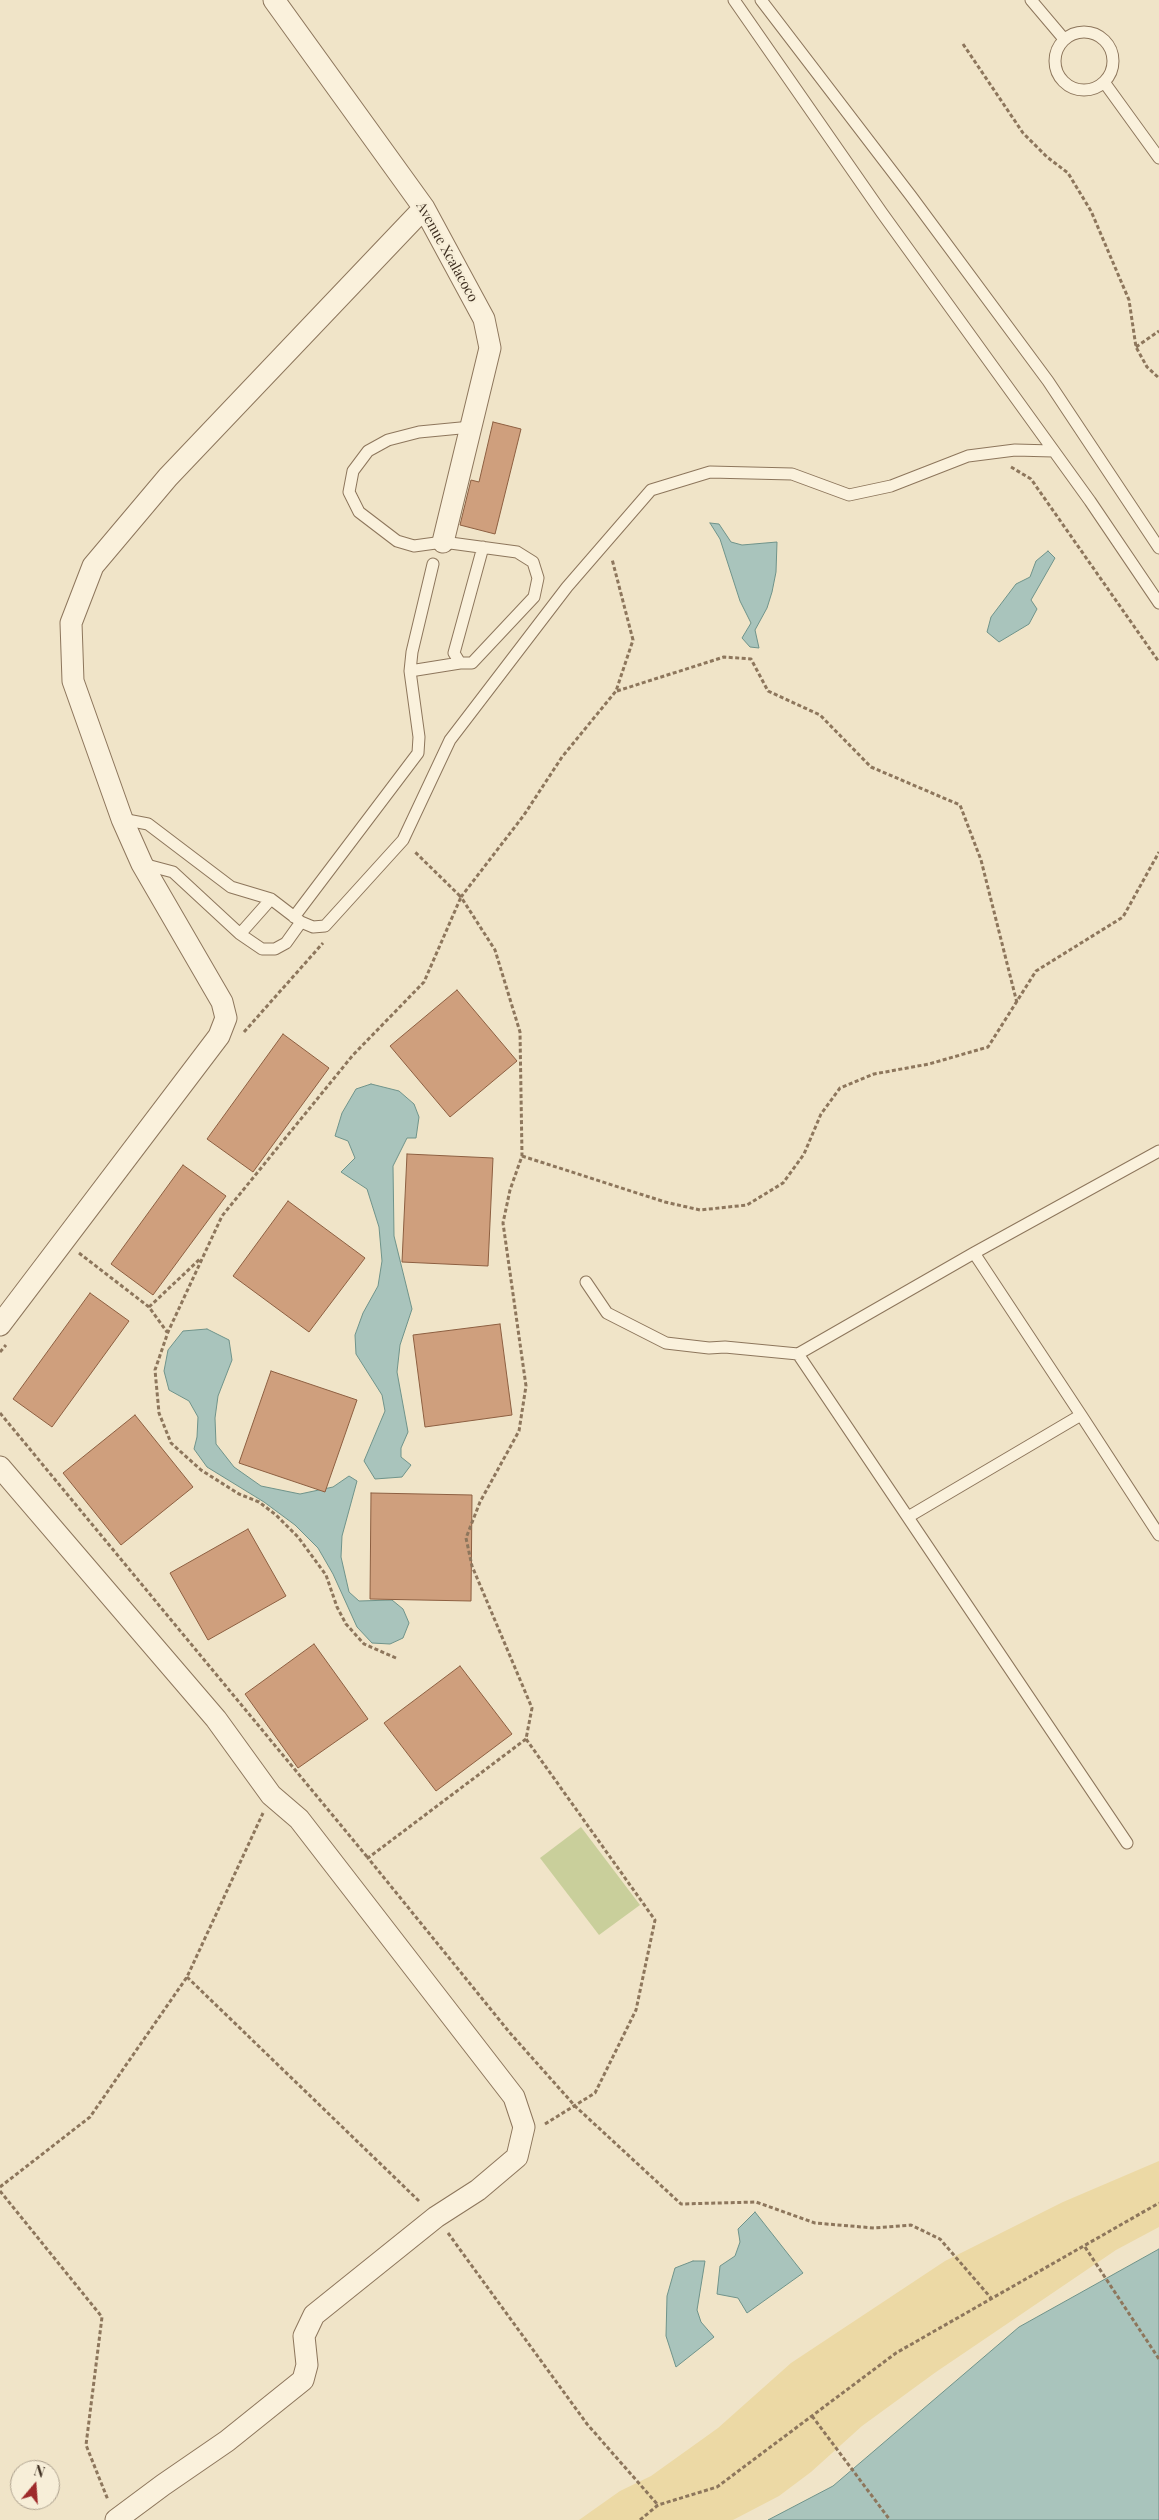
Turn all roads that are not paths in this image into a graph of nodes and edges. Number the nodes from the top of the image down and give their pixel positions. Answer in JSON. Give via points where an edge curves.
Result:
{"nodes":[{"id":1,"x":274,"y":0,"type":"edge"},
{"id":2,"x":734,"y":0,"type":"edge"},
{"id":3,"x":761,"y":0,"type":"edge"},
{"id":4,"x":1031,"y":0,"type":"edge"},
{"id":5,"x":1064,"y":39,"type":"junction"},
{"id":6,"x":1104,"y":82,"type":"junction"},
{"id":7,"x":1159,"y":158,"type":"edge"},
{"id":8,"x":424,"y":208,"type":"junction"},
{"id":9,"x":471,"y":427,"type":"junction"},
{"id":10,"x":1053,"y":451,"type":"junction"},
{"id":11,"x":443,"y":542,"type":"junction"},
{"id":12,"x":483,"y":547,"type":"junction"},
{"id":13,"x":1159,"y":548,"type":"edge"},
{"id":14,"x":432,"y":564,"type":"dead end"},
{"id":15,"x":1159,"y":603,"type":"edge"},
{"id":16,"x":460,"y":663,"type":"junction"},
{"id":17,"x":410,"y":671,"type":"junction"},
{"id":18,"x":122,"y":819,"type":"junction"},
{"id":19,"x":142,"y":864,"type":"junction"},
{"id":20,"x":271,"y":899,"type":"junction"},
{"id":21,"x":298,"y":919,"type":"junction"},
{"id":22,"x":240,"y":934,"type":"junction"},
{"id":23,"x":1159,"y":1151,"type":"edge"},
{"id":24,"x":974,"y":1253,"type":"junction"},
{"id":25,"x":586,"y":1282,"type":"dead end"},
{"id":26,"x":0,"y":1324,"type":"edge"},
{"id":27,"x":798,"y":1354,"type":"junction"},
{"id":28,"x":1081,"y":1415,"type":"junction"},
{"id":29,"x":0,"y":1467,"type":"edge"},
{"id":30,"x":908,"y":1517,"type":"junction"},
{"id":31,"x":1159,"y":1535,"type":"edge"},
{"id":32,"x":1127,"y":1843,"type":"dead end"},
{"id":33,"x":116,"y":2520,"type":"edge"}],
"edges":[{"from":1,"to":8,"type":"street","name":"Avenue Xcalacoco"},
{"from":2,"to":10,"type":"lane"},
{"from":3,"to":13,"type":"lane","via":[[1042,374]]},
{"from":4,"to":5,"type":"lane"},
{"from":5,"to":6,"type":"lane","via":[[1080,32],[1106,40],[1111,48],[1113,66]]},
{"from":5,"to":6,"type":"lane","via":[[1055,55],[1057,73],[1062,81],[1079,89],[1097,87]]},
{"from":6,"to":7,"type":"lane"},
{"from":8,"to":9,"type":"street","name":"Avenue Xcalacoco","via":[[484,319],[490,348]]},
{"from":8,"to":18,"type":"street","via":[[168,477],[93,566],[71,623],[73,680]]},
{"from":9,"to":11,"type":"street","name":"Avenue Xcalacoco"},
{"from":9,"to":11,"type":"lane","via":[[419,432],[388,440],[368,451],[353,471],[349,492],[358,512],[378,528],[397,541],[414,546]]},
{"from":10,"to":15,"type":"lane"},
{"from":10,"to":21,"type":"lane","via":[[1015,450],[968,456],[891,486],[849,495],[792,474],[710,472],[651,490],[567,587],[450,740],[403,840],[325,926],[313,927]]},
{"from":11,"to":12,"type":"lane"},
{"from":12,"to":16,"type":"lane","via":[[454,653]]},
{"from":12,"to":16,"type":"lane","via":[[517,552],[532,562],[538,578],[534,597],[472,663]]},
{"from":14,"to":17,"type":"lane"},
{"from":16,"to":17,"type":"lane"},
{"from":17,"to":21,"type":"lane","via":[[419,737],[418,753]]},
{"from":18,"to":19,"type":"street"},
{"from":18,"to":20,"type":"lane","via":[[148,824],[231,887]]},
{"from":19,"to":22,"type":"lane","via":[[174,872]]},
{"from":19,"to":26,"type":"street","via":[[222,1002],[226,1018],[219,1036]]},
{"from":20,"to":21,"type":"lane"},
{"from":20,"to":22,"type":"lane"},
{"from":21,"to":22,"type":"lane","via":[[286,943],[275,950],[262,949]]},
{"from":23,"to":24,"type":"lane"},
{"from":24,"to":27,"type":"lane"},
{"from":24,"to":28,"type":"lane"},
{"from":25,"to":27,"type":"lane","via":[[607,1313],[666,1342]]},
{"from":27,"to":30,"type":"lane"},
{"from":28,"to":30,"type":"lane"},
{"from":28,"to":31,"type":"lane"},
{"from":29,"to":33,"type":"street","via":[[216,1719],[272,1794],[299,1819],[514,2097],[524,2127],[517,2157],[314,2315],[304,2336],[307,2365],[302,2380],[227,2441]]},
{"from":30,"to":32,"type":"lane"}]}
